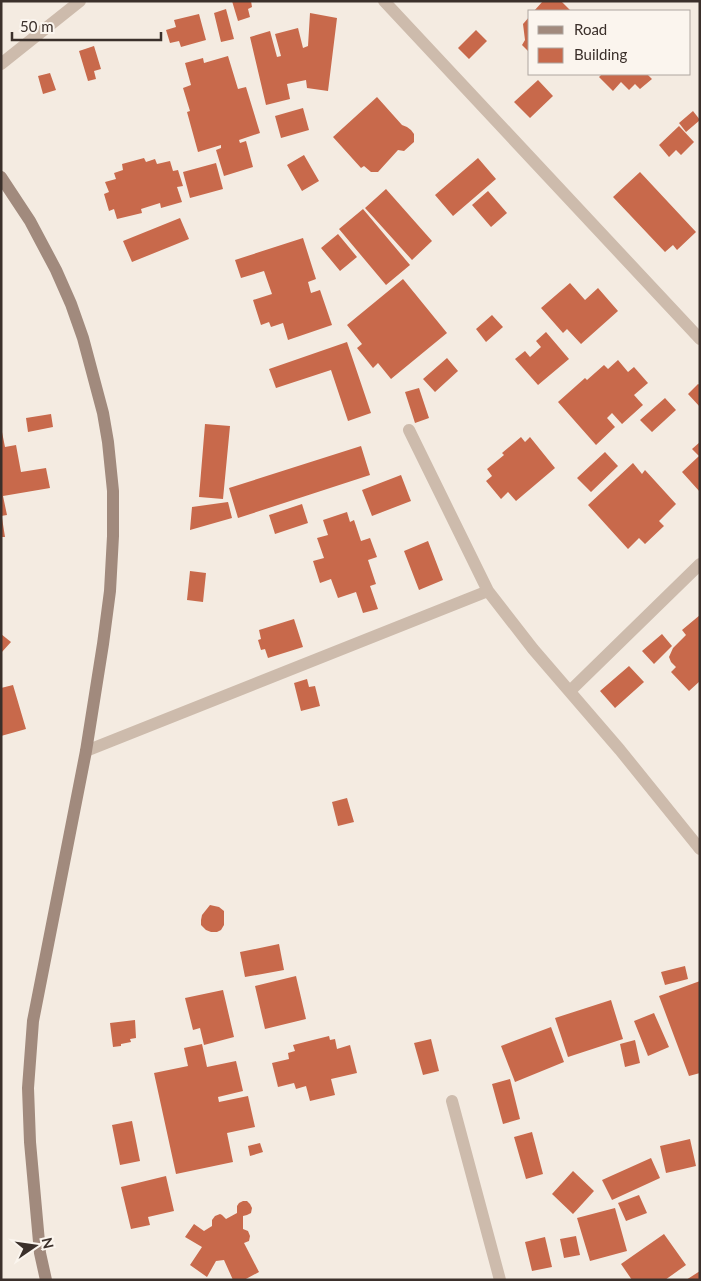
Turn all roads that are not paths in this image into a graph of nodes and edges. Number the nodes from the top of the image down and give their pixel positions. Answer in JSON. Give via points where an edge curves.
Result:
{"nodes":[{"id":1,"x":80,"y":1,"type":"edge"},
{"id":2,"x":384,"y":1,"type":"edge"},
{"id":3,"x":1,"y":64,"type":"edge"},
{"id":4,"x":1,"y":177,"type":"edge"},
{"id":5,"x":700,"y":339,"type":"edge"},
{"id":6,"x":409,"y":430,"type":"dead end"},
{"id":7,"x":700,"y":564,"type":"edge"},
{"id":8,"x":488,"y":591,"type":"junction"},
{"id":9,"x":570,"y":691,"type":"junction"},
{"id":10,"x":86,"y":751,"type":"junction"},
{"id":11,"x":700,"y":849,"type":"edge"},
{"id":12,"x":452,"y":1101,"type":"dead end"},
{"id":13,"x":497,"y":1279,"type":"edge"},
{"id":14,"x":46,"y":1280,"type":"edge"}],
"edges":[{"from":1,"to":3,"type":"street"},
{"from":2,"to":5,"type":"street"},
{"from":4,"to":10,"type":"main road","via":[[30,221],[71,304],[96,386],[108,442],[113,491],[110,591]]},
{"from":6,"to":8,"type":"street"},
{"from":7,"to":9,"type":"street"},
{"from":8,"to":9,"type":"street"},
{"from":8,"to":10,"type":"street"},
{"from":9,"to":11,"type":"street"},
{"from":10,"to":14,"type":"main road","via":[[33,1021],[28,1088],[30,1142],[40,1253]]},
{"from":12,"to":13,"type":"street"}]}
